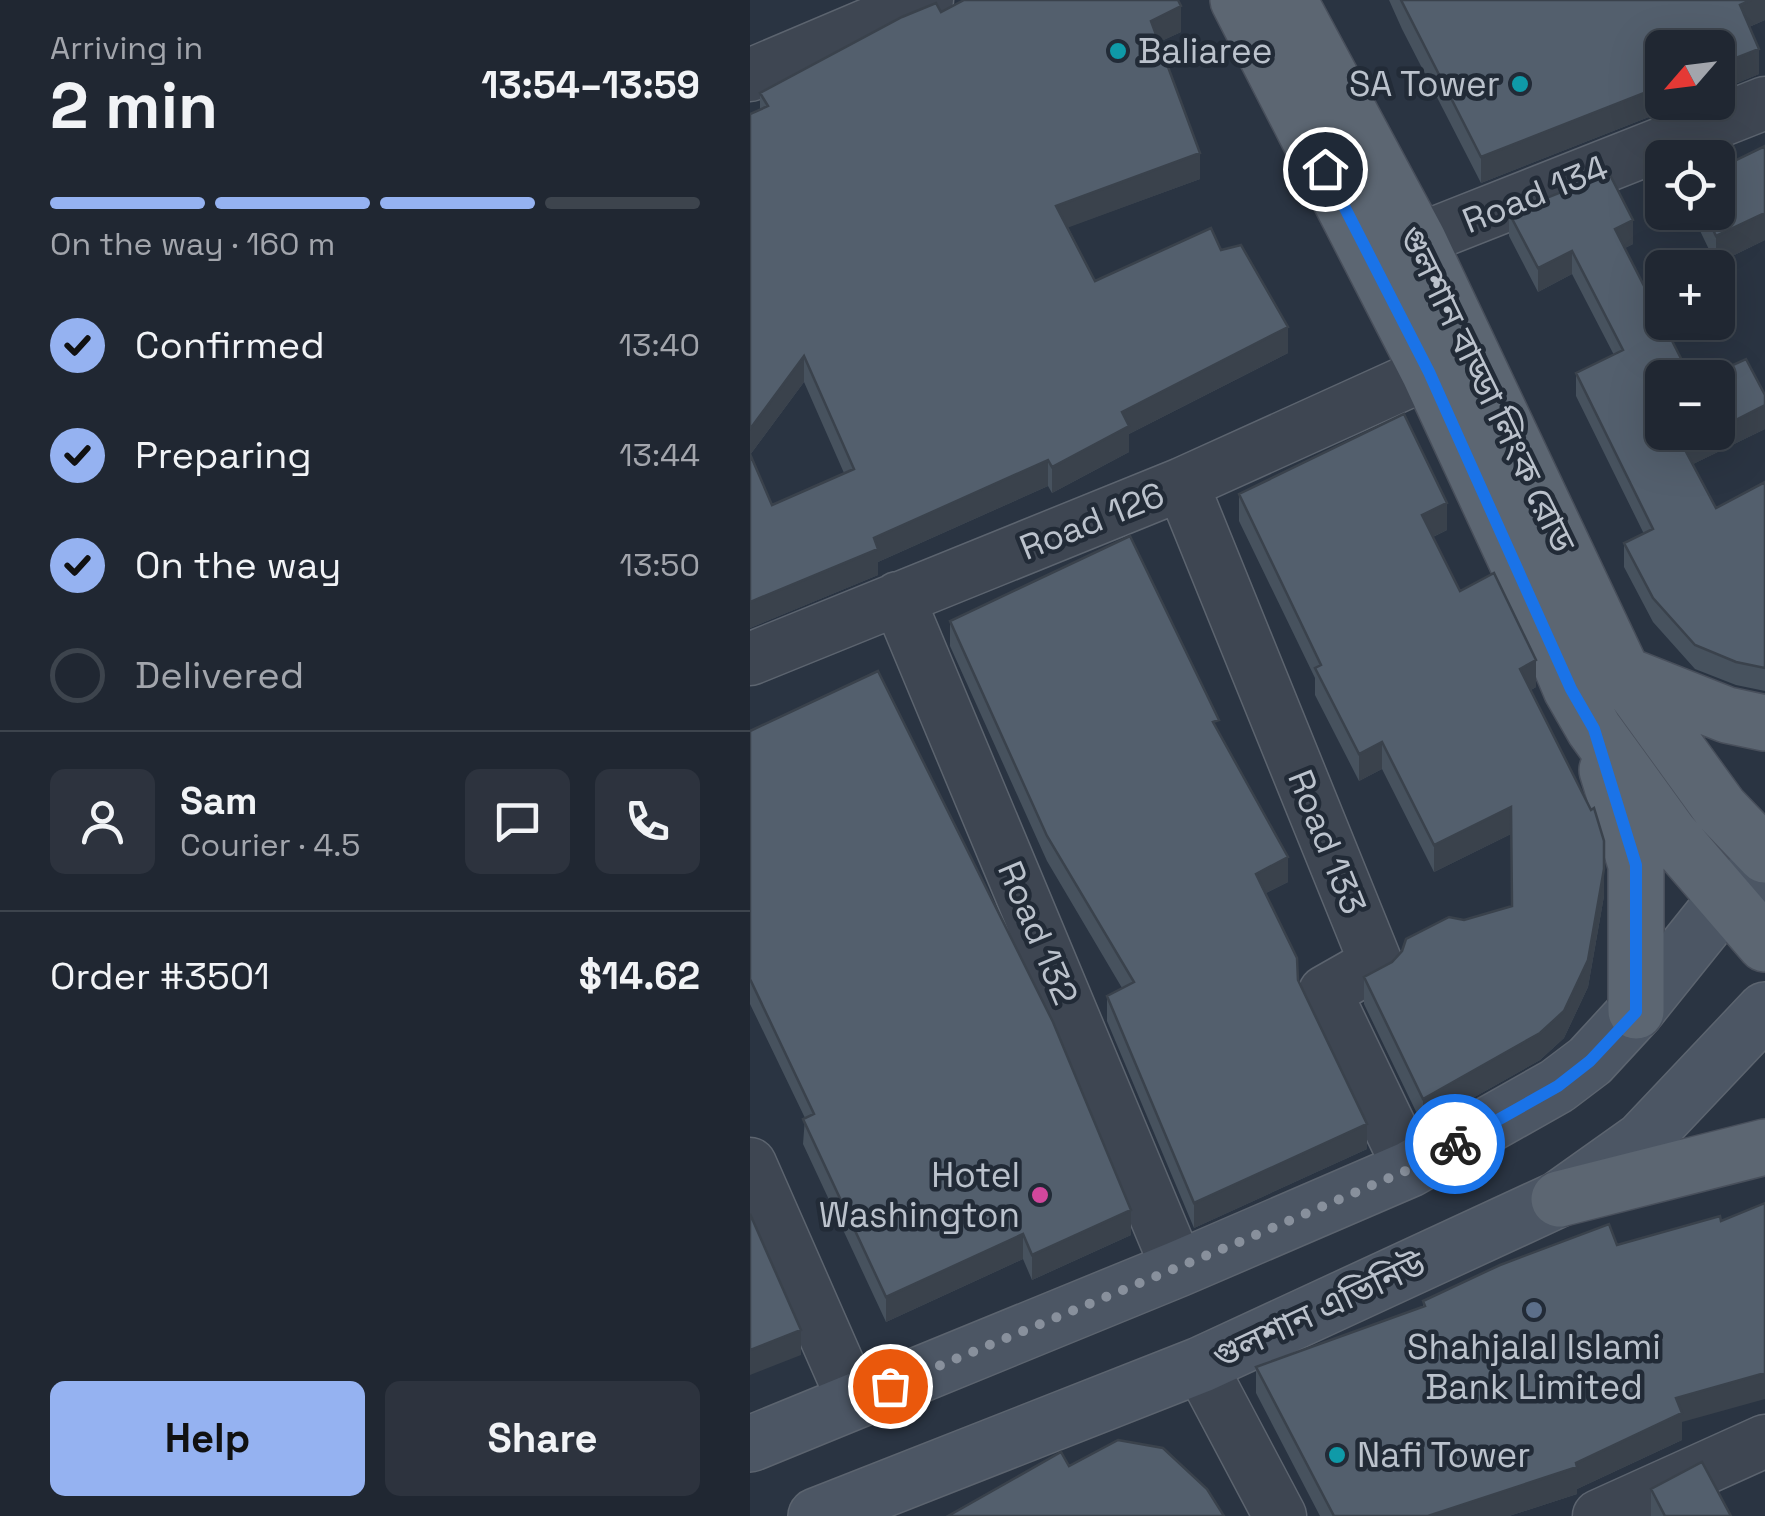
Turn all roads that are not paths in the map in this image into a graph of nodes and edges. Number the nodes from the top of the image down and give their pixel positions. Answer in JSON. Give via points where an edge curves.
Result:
{"nodes":[{"id":1,"x":927,"y":0,"type":"edge"},
{"id":2,"x":1238,"y":0,"type":"edge"},
{"id":3,"x":1289,"y":0,"type":"edge"},
{"id":4,"x":750,"y":75,"type":"edge"},
{"id":5,"x":1765,"y":103,"type":"edge"},
{"id":6,"x":1418,"y":240,"type":"junction"},
{"id":7,"x":1429,"y":372,"type":"junction"},
{"id":8,"x":1182,"y":484,"type":"junction"},
{"id":9,"x":898,"y":598,"type":"junction"},
{"id":10,"x":750,"y":660,"type":"edge"},
{"id":11,"x":1623,"y":674,"type":"junction"},
{"id":12,"x":1765,"y":723,"type":"edge"},
{"id":13,"x":1594,"y":729,"type":"junction"},
{"id":14,"x":1765,"y":854,"type":"edge"},
{"id":15,"x":1745,"y":883,"type":"edge"},
{"id":16,"x":1765,"y":944,"type":"edge"},
{"id":17,"x":1765,"y":1010,"type":"edge"},
{"id":18,"x":1636,"y":1012,"type":"junction"},
{"id":19,"x":1765,"y":1147,"type":"edge"},
{"id":20,"x":750,"y":1164,"type":"edge"},
{"id":21,"x":1410,"y":1169,"type":"junction"},
{"id":22,"x":1559,"y":1199,"type":"junction"},
{"id":23,"x":1178,"y":1269,"type":"junction"},
{"id":24,"x":1200,"y":1365,"type":"junction"},
{"id":25,"x":854,"y":1401,"type":"junction"},
{"id":26,"x":1765,"y":1442,"type":"edge"},
{"id":27,"x":750,"y":1444,"type":"edge"},
{"id":28,"x":816,"y":1516,"type":"edge"},
{"id":29,"x":1280,"y":1516,"type":"edge"},
{"id":30,"x":1599,"y":1516,"type":"edge"}],
"edges":[{"from":1,"to":4,"type":"street"},
{"from":2,"to":7,"type":"main road","name":"গুলশান বাড্ডা লিংক রোড"},
{"from":3,"to":6,"type":"main road","name":"গুলশান বাড্ডা লিংক রোড"},
{"from":5,"to":6,"type":"street","name":"Road 134"},
{"from":6,"to":11,"type":"main road","name":"গুলশান বাড্ডা লিংক রোড"},
{"from":7,"to":8,"type":"street","name":"Road 126"},
{"from":7,"to":13,"type":"main road","name":"গুলশান বাড্ডা লিংক রোড"},
{"from":8,"to":9,"type":"street","name":"Road 126"},
{"from":8,"to":21,"type":"street","name":"Road 133","via":[[1376,962],[1325,992]]},
{"from":9,"to":10,"type":"street","name":"Road 126"},
{"from":9,"to":23,"type":"street","name":"Road 132"},
{"from":11,"to":12,"type":"main road"},
{"from":11,"to":14,"type":"main road","name":"গুলশান বাড্ডা লিংক রোড","via":[[1720,808]]},
{"from":13,"to":15,"type":"main road","via":[[1670,834]]},
{"from":13,"to":18,"type":"main road","via":[[1636,865]]},
{"from":15,"to":16,"type":"main road"},
{"from":15,"to":18,"type":"main road"},
{"from":17,"to":22,"type":"main road","name":"গুলশান এভিনিউ","via":[[1642,1140]]},
{"from":18,"to":21,"type":"main road","via":[[1558,1086]]},
{"from":19,"to":22,"type":"main road"},
{"from":20,"to":25,"type":"street"},
{"from":21,"to":23,"type":"main road"},
{"from":22,"to":24,"type":"main road","name":"গুলশান এভিনিউ"},
{"from":23,"to":25,"type":"main road"},
{"from":24,"to":28,"type":"main road","name":"গুলশান এভিনিউ"},
{"from":24,"to":29,"type":"street"},
{"from":25,"to":27,"type":"main road"},
{"from":26,"to":30,"type":"street"}]}
